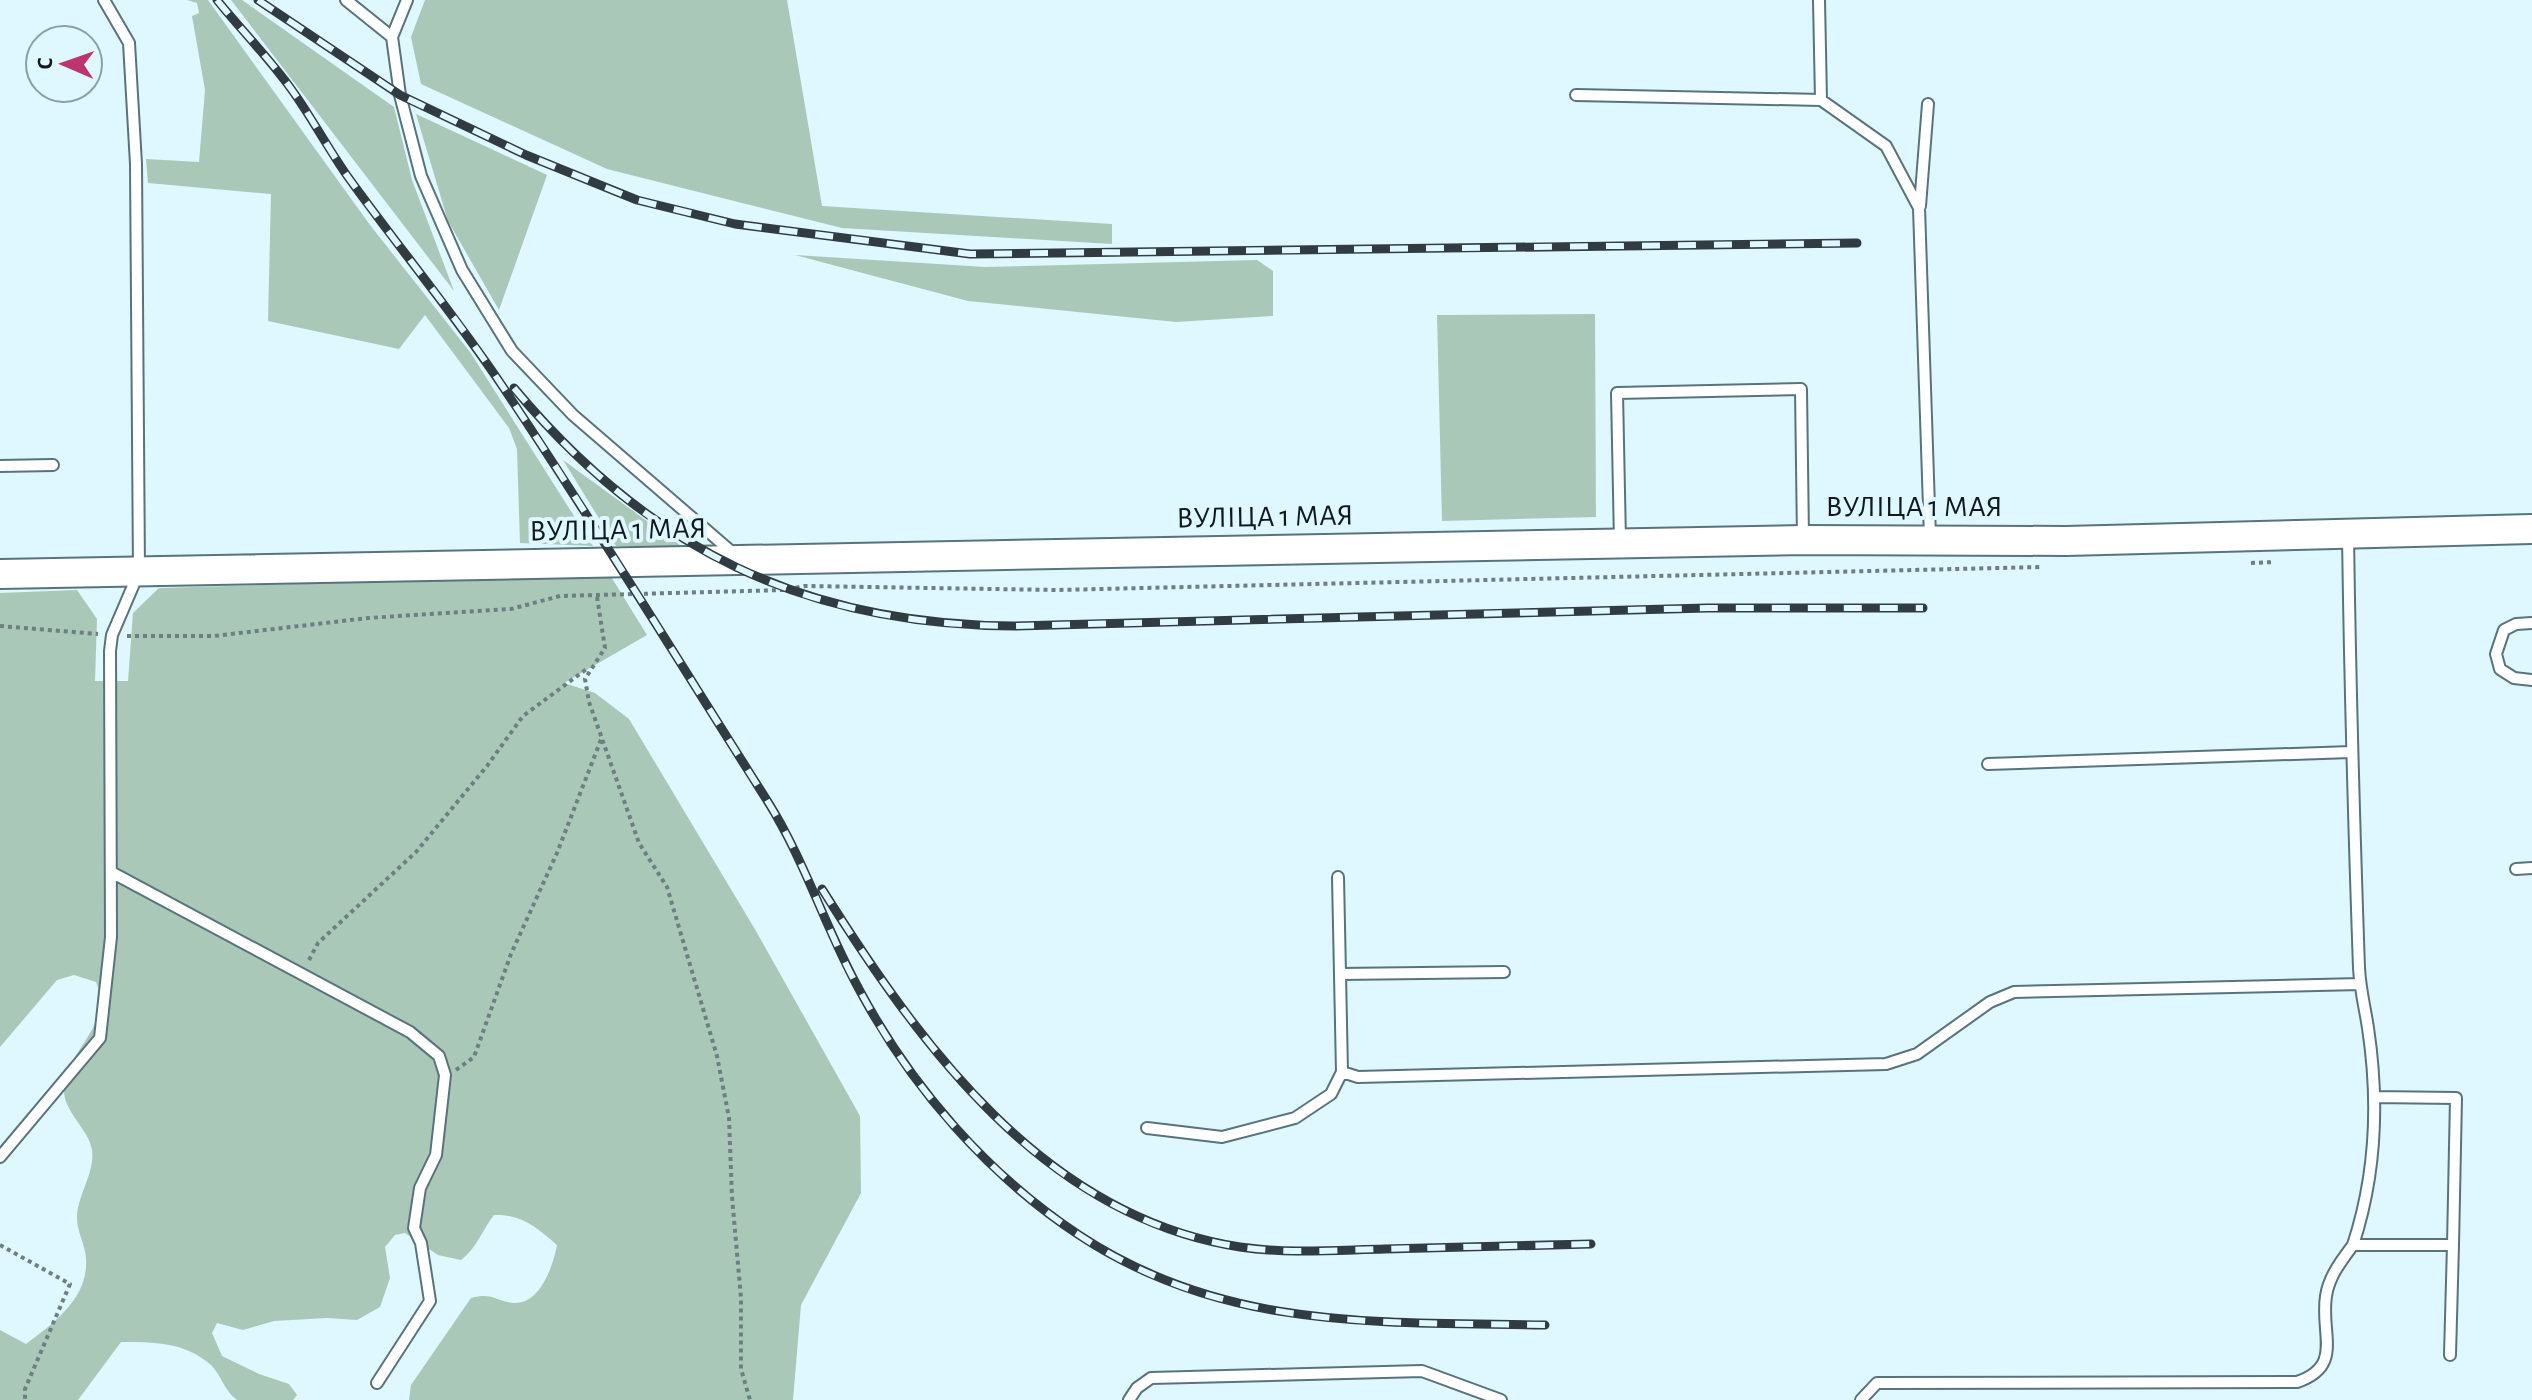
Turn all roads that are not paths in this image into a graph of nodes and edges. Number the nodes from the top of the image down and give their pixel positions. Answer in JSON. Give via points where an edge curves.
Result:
{"nodes":[{"id":1,"x":104,"y":0,"type":"edge"},
{"id":2,"x":346,"y":0,"type":"edge"},
{"id":3,"x":407,"y":0,"type":"edge"},
{"id":4,"x":1819,"y":0,"type":"edge"},
{"id":5,"x":392,"y":37,"type":"junction"},
{"id":6,"x":1576,"y":95,"type":"dead end"},
{"id":7,"x":1821,"y":100,"type":"junction"},
{"id":8,"x":1928,"y":104,"type":"dead end"},
{"id":9,"x":1919,"y":208,"type":"junction"},
{"id":10,"x":53,"y":465,"type":"dead end"},
{"id":11,"x":0,"y":466,"type":"edge"},
{"id":12,"x":2532,"y":529,"type":"edge"},
{"id":13,"x":2348,"y":534,"type":"junction"},
{"id":14,"x":1803,"y":540,"type":"junction"},
{"id":15,"x":1930,"y":543,"type":"junction"},
{"id":16,"x":1620,"y":544,"type":"junction"},
{"id":17,"x":744,"y":562,"type":"junction"},
{"id":18,"x":139,"y":572,"type":"junction"},
{"id":19,"x":0,"y":574,"type":"edge"},
{"id":20,"x":2532,"y":623,"type":"edge"},
{"id":21,"x":2532,"y":680,"type":"edge"},
{"id":22,"x":2351,"y":752,"type":"junction"},
{"id":23,"x":1988,"y":764,"type":"dead end"},
{"id":24,"x":2532,"y":868,"type":"edge"},
{"id":25,"x":2516,"y":869,"type":"dead end"},
{"id":26,"x":111,"y":872,"type":"junction"},
{"id":27,"x":1338,"y":877,"type":"dead end"},
{"id":28,"x":1504,"y":972,"type":"dead end"},
{"id":29,"x":1340,"y":974,"type":"junction"},
{"id":30,"x":2360,"y":984,"type":"junction"},
{"id":31,"x":1342,"y":1072,"type":"junction"},
{"id":32,"x":2374,"y":1097,"type":"junction"},
{"id":33,"x":1147,"y":1128,"type":"dead end"},
{"id":34,"x":0,"y":1157,"type":"edge"},
{"id":35,"x":2353,"y":1245,"type":"junction"},
{"id":36,"x":2453,"y":1245,"type":"junction"},
{"id":37,"x":2450,"y":1355,"type":"dead end"},
{"id":38,"x":377,"y":1383,"type":"dead end"},
{"id":39,"x":1129,"y":1400,"type":"edge"},
{"id":40,"x":1501,"y":1400,"type":"edge"},
{"id":41,"x":1861,"y":1400,"type":"edge"}],
"edges":[{"from":1,"to":18,"type":"lane","via":[[129,43],[136,164]]},
{"from":2,"to":5,"type":"lane"},
{"from":3,"to":5,"type":"lane"},
{"from":4,"to":7,"type":"lane"},
{"from":5,"to":17,"type":"lane","via":[[400,95],[421,176],[462,270],[512,351],[573,415]]},
{"from":6,"to":7,"type":"lane"},
{"from":7,"to":9,"type":"lane","via":[[1886,146]]},
{"from":8,"to":9,"type":"lane"},
{"from":9,"to":15,"type":"lane"},
{"from":10,"to":11,"type":"lane"},
{"from":12,"to":13,"type":"street","name":"ВУЛІЦА 1 МАЯ"},
{"from":13,"to":15,"type":"street","name":"ВУЛІЦА 1 МАЯ"},
{"from":13,"to":22,"type":"lane"},
{"from":14,"to":15,"type":"street","name":"ВУЛІЦА 1 МАЯ"},
{"from":14,"to":16,"type":"street","name":"ВУЛІЦА 1 МАЯ"},
{"from":14,"to":16,"type":"lane","via":[[1801,389],[1617,393]]},
{"from":16,"to":17,"type":"street","name":"ВУЛІЦА 1 МАЯ"},
{"from":17,"to":18,"type":"street","name":"ВУЛІЦА 1 МАЯ"},
{"from":18,"to":19,"type":"street","name":"ВУЛІЦА 1 МАЯ"},
{"from":18,"to":26,"type":"lane","via":[[112,635]]},
{"from":20,"to":21,"type":"lane","via":[[2504,630],[2496,654],[2500,669]]},
{"from":22,"to":23,"type":"lane"},
{"from":22,"to":30,"type":"lane"},
{"from":24,"to":25,"type":"lane"},
{"from":26,"to":34,"type":"lane","via":[[111,937],[100,1038]]},
{"from":26,"to":38,"type":"lane","via":[[410,1032],[439,1056],[445,1075],[436,1155],[420,1188],[414,1228],[430,1301]]},
{"from":27,"to":29,"type":"lane"},
{"from":28,"to":29,"type":"lane"},
{"from":29,"to":31,"type":"lane"},
{"from":30,"to":31,"type":"lane","via":[[2014,992],[1990,1002],[1917,1054],[1886,1064],[1358,1077]]},
{"from":30,"to":32,"type":"lane"},
{"from":31,"to":33,"type":"lane","via":[[1331,1094],[1295,1118],[1222,1137]]},
{"from":32,"to":35,"type":"lane","via":[[2372,1175]]},
{"from":32,"to":36,"type":"lane","via":[[2456,1098]]},
{"from":35,"to":36,"type":"lane"},
{"from":35,"to":41,"type":"lane","via":[[2326,1295],[2326,1363],[2316,1376],[2297,1382],[1877,1383]]},
{"from":36,"to":37,"type":"lane"},
{"from":39,"to":40,"type":"lane","via":[[1151,1378],[1422,1371]]}]}
